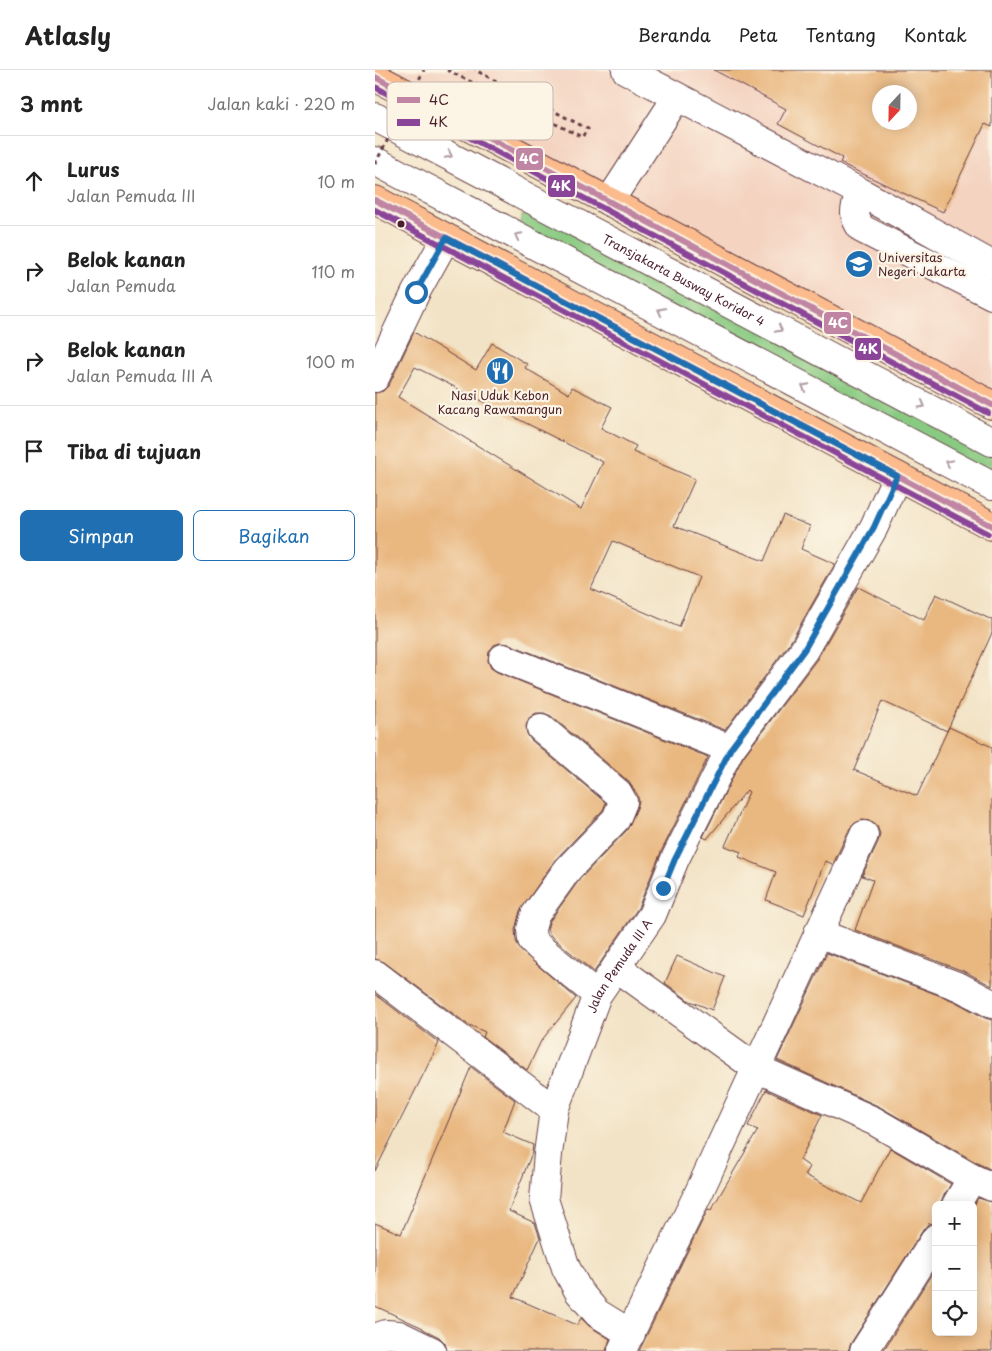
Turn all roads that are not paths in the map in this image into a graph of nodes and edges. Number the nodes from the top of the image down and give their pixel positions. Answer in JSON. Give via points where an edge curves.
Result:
{"nodes":[{"id":1,"x":626,"y":70,"type":"edge"},
{"id":2,"x":375,"y":77,"type":"edge"},
{"id":3,"x":387,"y":83,"type":"edge"},
{"id":4,"x":677,"y":97,"type":"junction"},
{"id":5,"x":375,"y":117,"type":"edge"},
{"id":6,"x":387,"y":123,"type":"edge"},
{"id":7,"x":419,"y":140,"type":"edge"},
{"id":8,"x":493,"y":140,"type":"edge"},
{"id":9,"x":375,"y":162,"type":"edge"},
{"id":10,"x":860,"y":192,"type":"junction"},
{"id":11,"x":375,"y":200,"type":"edge"},
{"id":12,"x":609,"y":202,"type":"junction"},
{"id":13,"x":446,"y":238,"type":"junction"},
{"id":14,"x":992,"y":264,"type":"edge"},
{"id":15,"x":992,"y":295,"type":"edge"},
{"id":16,"x":375,"y":378,"type":"edge"},
{"id":17,"x":992,"y":405,"type":"edge"},
{"id":18,"x":992,"y":442,"type":"edge"},
{"id":19,"x":897,"y":476,"type":"junction"},
{"id":20,"x":992,"y":486,"type":"edge"},
{"id":21,"x":992,"y":526,"type":"edge"},
{"id":22,"x":503,"y":658,"type":"dead end"},
{"id":23,"x":541,"y":728,"type":"dead end"},
{"id":24,"x":731,"y":748,"type":"junction"},
{"id":25,"x":864,"y":835,"type":"dead end"},
{"id":26,"x":818,"y":933,"type":"junction"},
{"id":27,"x":616,"y":967,"type":"junction"},
{"id":28,"x":375,"y":974,"type":"edge"},
{"id":29,"x":597,"y":995,"type":"junction"},
{"id":30,"x":992,"y":1004,"type":"edge"},
{"id":31,"x":756,"y":1068,"type":"junction"},
{"id":32,"x":554,"y":1110,"type":"junction"},
{"id":33,"x":982,"y":1183,"type":"edge"},
{"id":34,"x":961,"y":1201,"type":"edge"},
{"id":35,"x":932,"y":1244,"type":"edge"},
{"id":36,"x":375,"y":1338,"type":"edge"},
{"id":37,"x":627,"y":1343,"type":"edge"},
{"id":38,"x":432,"y":1351,"type":"edge"},
{"id":39,"x":864,"y":1351,"type":"edge"}],
"edges":[{"from":1,"to":4,"type":"street"},
{"from":2,"to":3,"type":"main road"},
{"from":4,"to":10,"type":"street"},
{"from":4,"to":12,"type":"street"},
{"from":5,"to":6,"type":"street","name":"Transjakarta Busway Koridor 4","one_way":true},
{"from":7,"to":18,"type":"street","name":"Transjakarta Busway Koridor 4","one_way":true},
{"from":8,"to":12,"type":"main road"},
{"from":20,"to":9,"type":"street","one_way":true},
{"from":10,"to":14,"type":"street"},
{"from":10,"to":15,"type":"street","via":[[855,220],[862,229]]},
{"from":11,"to":13,"type":"main road"},
{"from":12,"to":17,"type":"main road"},
{"from":13,"to":16,"type":"street"},
{"from":13,"to":19,"type":"main road"},
{"from":19,"to":21,"type":"main road"},
{"from":19,"to":24,"type":"street","name":"Jalan Pemuda III A","via":[[874,527],[804,650]]},
{"from":22,"to":24,"type":"street"},
{"from":23,"to":29,"type":"street","via":[[618,793],[623,802],[615,819],[569,869],[535,915],[531,929],[532,940]]},
{"from":24,"to":27,"type":"street","name":"Jalan Pemuda III A","via":[[675,859],[652,915]]},
{"from":25,"to":26,"type":"street"},
{"from":26,"to":30,"type":"street","via":[[960,987]]},
{"from":26,"to":31,"type":"street"},
{"from":27,"to":29,"type":"street","name":"Jalan Pemuda III A"},
{"from":27,"to":31,"type":"street"},
{"from":28,"to":32,"type":"street"},
{"from":29,"to":32,"type":"street","name":"Jalan Pemuda III A"},
{"from":31,"to":33,"type":"street","via":[[874,1121]]},
{"from":31,"to":37,"type":"street"},
{"from":32,"to":37,"type":"street","name":"Jalan Pemuda III A","via":[[544,1199],[566,1268],[579,1292]]},
{"from":33,"to":34,"type":"street"},
{"from":35,"to":39,"type":"street"},
{"from":36,"to":38,"type":"street","via":[[386,1334],[399,1335]]}]}
